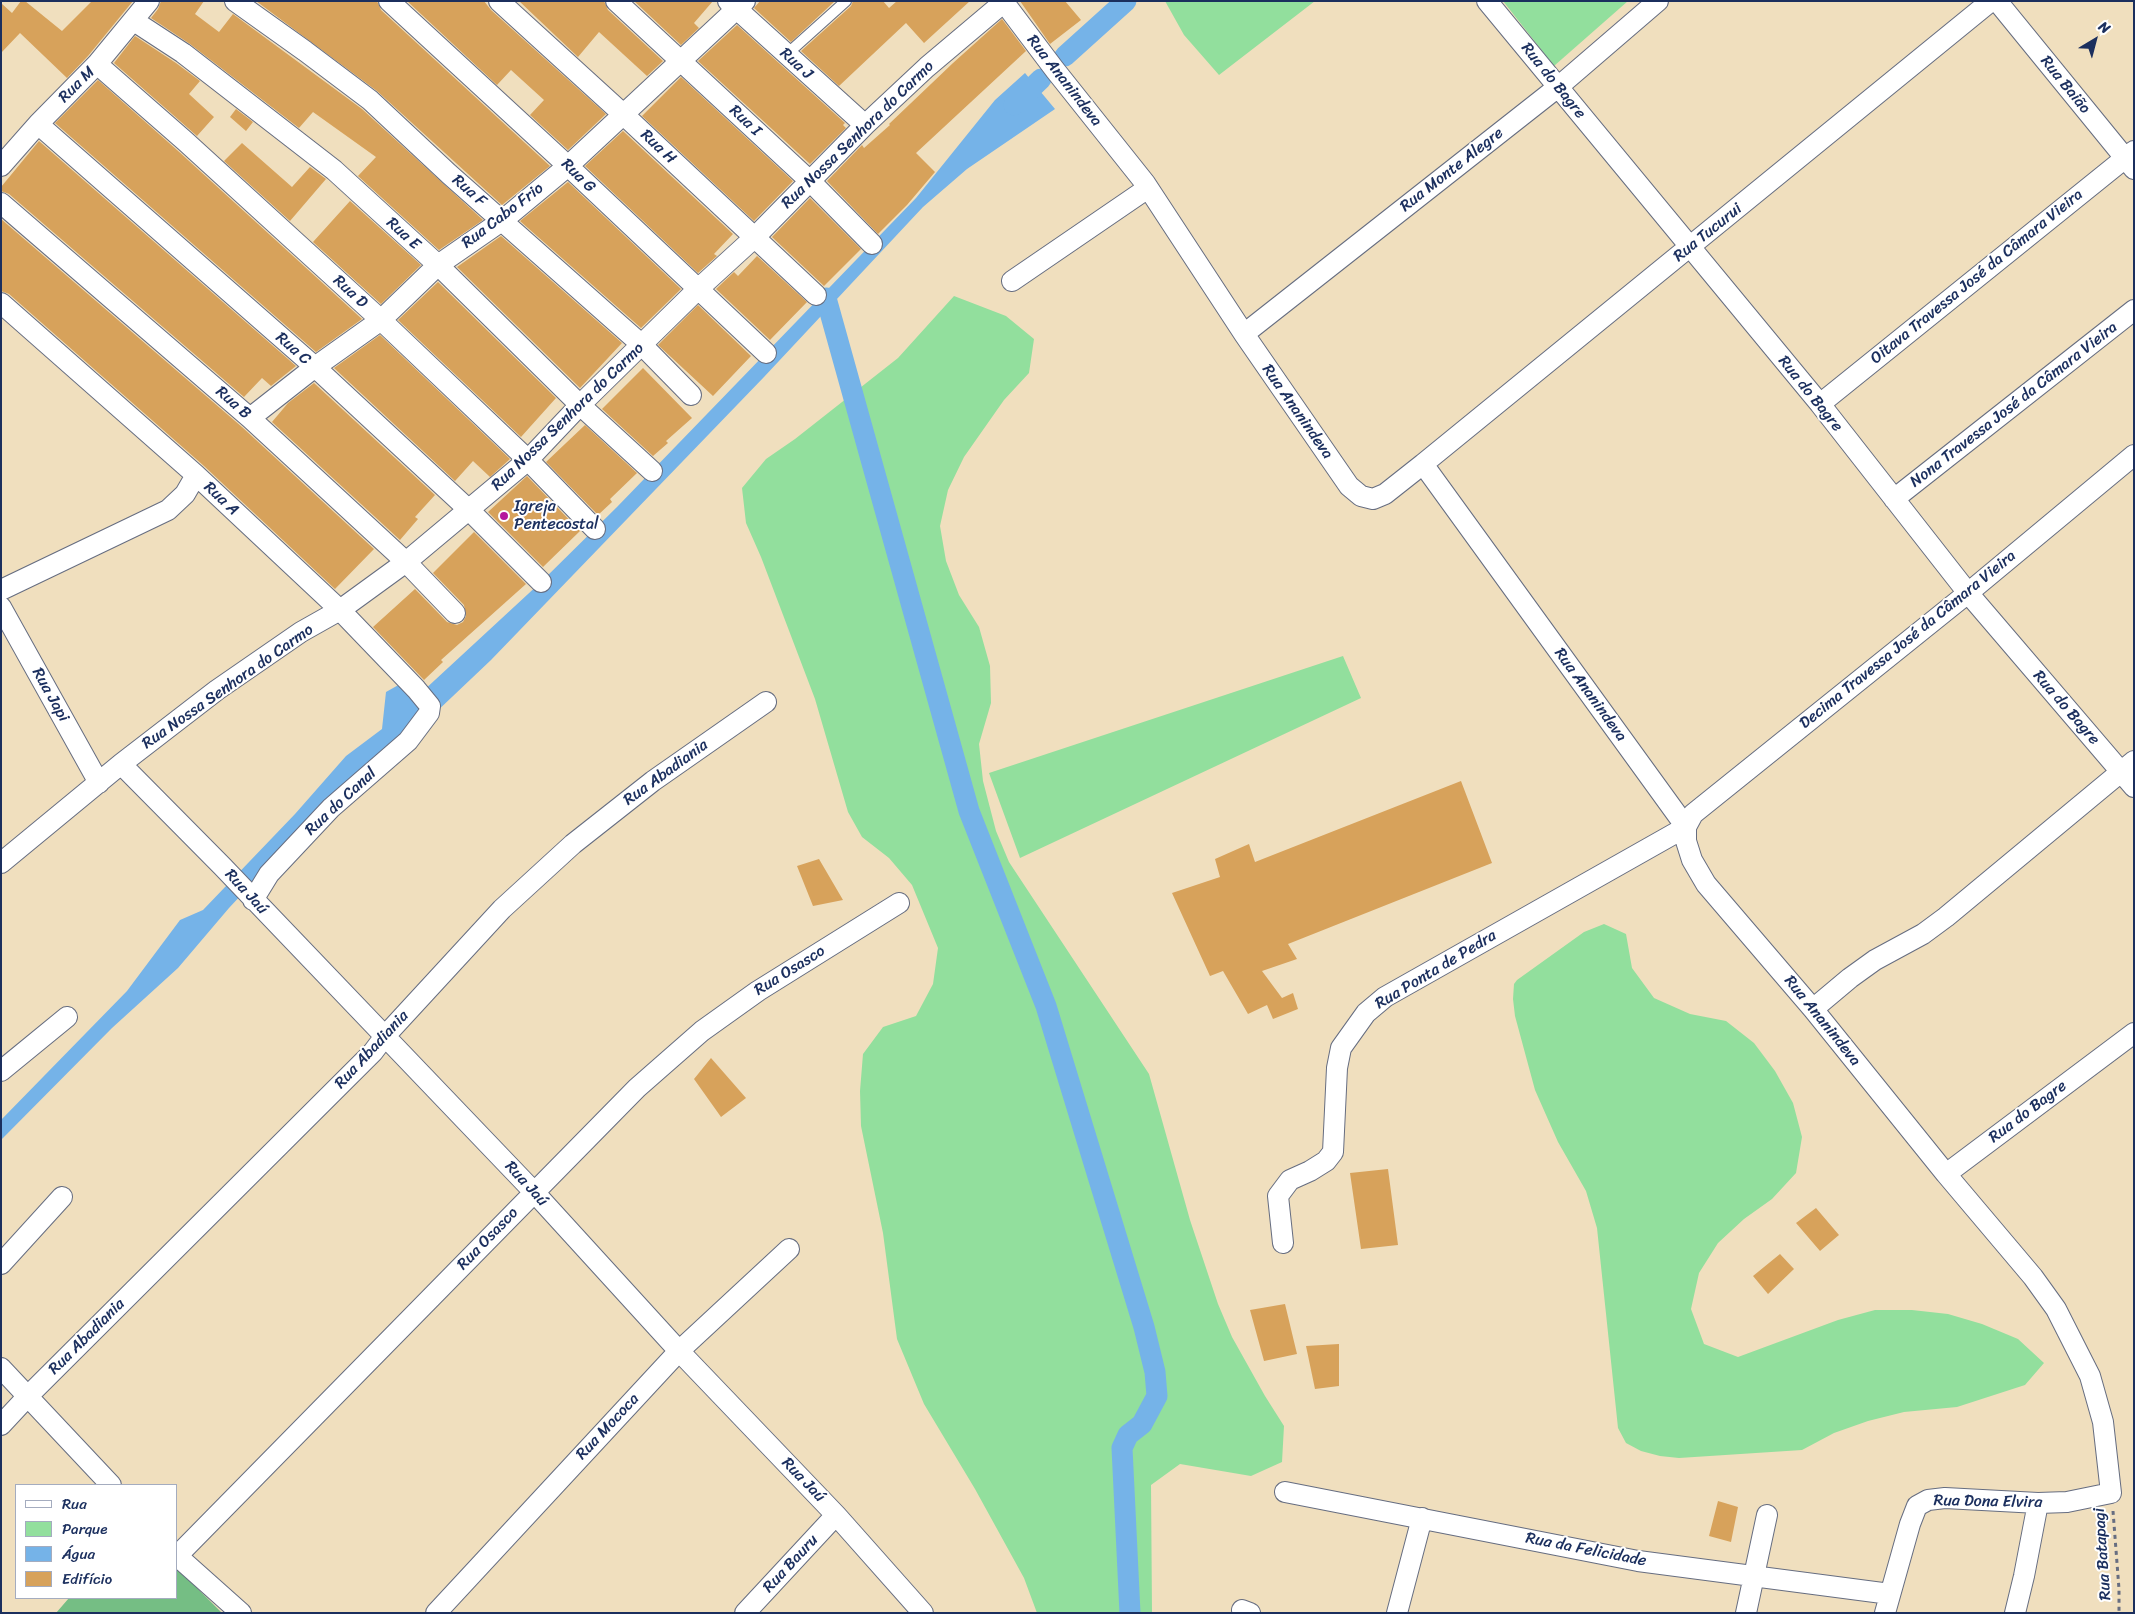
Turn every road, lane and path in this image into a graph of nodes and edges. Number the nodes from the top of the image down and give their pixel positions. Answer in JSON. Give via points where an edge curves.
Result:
{"nodes":[{"id":1,"x":149,"y":1,"type":"edge"},
{"id":2,"x":235,"y":1,"type":"edge"},
{"id":3,"x":389,"y":1,"type":"edge"},
{"id":4,"x":499,"y":1,"type":"edge"},
{"id":5,"x":616,"y":1,"type":"edge"},
{"id":6,"x":846,"y":1,"type":"edge"},
{"id":7,"x":1487,"y":1,"type":"edge"},
{"id":8,"x":1658,"y":1,"type":"edge"},
{"id":9,"x":1991,"y":1,"type":"edge"},
{"id":10,"x":1997,"y":1,"type":"edge"},
{"id":11,"x":1003,"y":2,"type":"edge"},
{"id":12,"x":737,"y":4,"type":"edge"},
{"id":13,"x":134,"y":21,"type":"junction"},
{"id":14,"x":786,"y":55,"type":"junction"},
{"id":15,"x":680,"y":61,"type":"junction"},
{"id":16,"x":97,"y":64,"type":"junction"},
{"id":17,"x":1558,"y":87,"type":"junction"},
{"id":18,"x":624,"y":114,"type":"junction"},
{"id":19,"x":38,"y":124,"type":"junction"},
{"id":20,"x":865,"y":125,"type":"junction"},
{"id":21,"x":2131,"y":159,"type":"edge"},
{"id":22,"x":1,"y":166,"type":"edge"},
{"id":23,"x":568,"y":166,"type":"junction"},
{"id":24,"x":811,"y":182,"type":"junction"},
{"id":25,"x":1148,"y":188,"type":"junction"},
{"id":26,"x":1,"y":203,"type":"edge"},
{"id":27,"x":503,"y":220,"type":"junction"},
{"id":28,"x":755,"y":237,"type":"junction"},
{"id":29,"x":872,"y":244,"type":"dead end"},
{"id":30,"x":1689,"y":248,"type":"junction"},
{"id":31,"x":438,"y":265,"type":"junction"},
{"id":32,"x":1012,"y":280,"type":"dead end"},
{"id":33,"x":698,"y":290,"type":"junction"},
{"id":34,"x":816,"y":295,"type":"dead end"},
{"id":35,"x":1,"y":303,"type":"edge"},
{"id":36,"x":2134,"y":310,"type":"edge"},
{"id":37,"x":381,"y":320,"type":"junction"},
{"id":38,"x":1244,"y":334,"type":"junction"},
{"id":39,"x":642,"y":345,"type":"junction"},
{"id":40,"x":766,"y":353,"type":"dead end"},
{"id":41,"x":315,"y":367,"type":"junction"},
{"id":42,"x":691,"y":395,"type":"dead end"},
{"id":43,"x":1820,"y":404,"type":"junction"},
{"id":44,"x":580,"y":405,"type":"junction"},
{"id":45,"x":250,"y":418,"type":"junction"},
{"id":46,"x":2134,"y":455,"type":"edge"},
{"id":47,"x":528,"y":460,"type":"junction"},
{"id":48,"x":1424,"y":464,"type":"junction"},
{"id":49,"x":652,"y":471,"type":"dead end"},
{"id":50,"x":196,"y":476,"type":"junction"},
{"id":51,"x":1894,"y":499,"type":"junction"},
{"id":52,"x":470,"y":510,"type":"junction"},
{"id":53,"x":595,"y":529,"type":"dead end"},
{"id":54,"x":406,"y":562,"type":"junction"},
{"id":55,"x":541,"y":582,"type":"dead end"},
{"id":56,"x":1,"y":590,"type":"edge"},
{"id":57,"x":1968,"y":593,"type":"junction"},
{"id":58,"x":1,"y":607,"type":"edge"},
{"id":59,"x":340,"y":610,"type":"junction"},
{"id":60,"x":455,"y":613,"type":"dead end"},
{"id":61,"x":425,"y":700,"type":"joint"},
{"id":62,"x":766,"y":702,"type":"dead end"},
{"id":63,"x":121,"y":764,"type":"junction"},
{"id":64,"x":2128,"y":766,"type":"edge"},
{"id":65,"x":99,"y":783,"type":"junction"},
{"id":66,"x":2134,"y":787,"type":"edge"},
{"id":67,"x":1686,"y":827,"type":"junction"},
{"id":68,"x":1,"y":863,"type":"edge"},
{"id":69,"x":250,"y":896,"type":"junction"},
{"id":70,"x":899,"y":903,"type":"dead end"},
{"id":71,"x":1813,"y":1009,"type":"junction"},
{"id":72,"x":67,"y":1017,"type":"dead end"},
{"id":73,"x":2134,"y":1033,"type":"edge"},
{"id":74,"x":385,"y":1036,"type":"junction"},
{"id":75,"x":1,"y":1071,"type":"edge"},
{"id":76,"x":1946,"y":1174,"type":"junction"},
{"id":77,"x":534,"y":1192,"type":"junction"},
{"id":78,"x":62,"y":1197,"type":"dead end"},
{"id":79,"x":1283,"y":1243,"type":"dead end"},
{"id":80,"x":789,"y":1250,"type":"dead end"},
{"id":81,"x":1,"y":1264,"type":"edge"},
{"id":82,"x":679,"y":1351,"type":"junction"},
{"id":83,"x":1,"y":1368,"type":"edge"},
{"id":84,"x":28,"y":1396,"type":"junction"},
{"id":85,"x":1,"y":1425,"type":"edge"},
{"id":86,"x":110,"y":1484,"type":"edge"},
{"id":87,"x":1285,"y":1492,"type":"dead end"},
{"id":88,"x":2111,"y":1493,"type":"junction"},
{"id":89,"x":2038,"y":1503,"type":"junction"},
{"id":90,"x":1767,"y":1515,"type":"dead end"},
{"id":91,"x":836,"y":1516,"type":"junction"},
{"id":92,"x":1422,"y":1518,"type":"junction"},
{"id":93,"x":178,"y":1554,"type":"edge"},
{"id":94,"x":178,"y":1556,"type":"edge"},
{"id":95,"x":1754,"y":1575,"type":"junction"},
{"id":96,"x":1888,"y":1604,"type":"edge"},
{"id":97,"x":242,"y":1613,"type":"edge"},
{"id":98,"x":436,"y":1613,"type":"edge"},
{"id":99,"x":745,"y":1613,"type":"edge"},
{"id":100,"x":923,"y":1613,"type":"edge"},
{"id":101,"x":1397,"y":1613,"type":"edge"},
{"id":102,"x":1746,"y":1613,"type":"edge"},
{"id":103,"x":2015,"y":1613,"type":"edge"},
{"id":104,"x":2119,"y":1613,"type":"edge"}],
"edges":[{"from":1,"to":13,"type":"street","name":"Rua M"},
{"from":2,"to":27,"type":"street","name":"Rua F","via":[[370,100]]},
{"from":3,"to":23,"type":"street","name":"Rua G"},
{"from":4,"to":18,"type":"street","name":"Rua H"},
{"from":5,"to":15,"type":"street","name":"Rua I"},
{"from":6,"to":14,"type":"lane"},
{"from":7,"to":17,"type":"street","name":"Rua do Bagre"},
{"from":8,"to":17,"type":"street","name":"Rua Monte Alegre"},
{"from":9,"to":30,"type":"street","name":"Rua Tucurui"},
{"from":10,"to":21,"type":"street","name":"Rua Baião"},
{"from":11,"to":20,"type":"street","name":"Rua Nossa Senhora do Carmo"},
{"from":11,"to":25,"type":"street","name":"Rua Ananindeva"},
{"from":12,"to":14,"type":"street","name":"Rua J"},
{"from":12,"to":15,"type":"street","name":"Rua Cabo Frio"},
{"from":13,"to":16,"type":"street","name":"Rua M"},
{"from":13,"to":31,"type":"street","name":"Rua E","via":[[184,53],[334,170]]},
{"from":14,"to":20,"type":"street","name":"Rua J"},
{"from":15,"to":18,"type":"street","name":"Rua Cabo Frio"},
{"from":15,"to":24,"type":"street","name":"Rua I"},
{"from":16,"to":19,"type":"street","name":"Rua M"},
{"from":16,"to":37,"type":"street","name":"Rua D"},
{"from":17,"to":30,"type":"street","name":"Rua do Bagre"},
{"from":17,"to":38,"type":"street","name":"Rua Monte Alegre"},
{"from":18,"to":23,"type":"street","name":"Rua Cabo Frio"},
{"from":18,"to":28,"type":"street","name":"Rua H"},
{"from":19,"to":22,"type":"street","name":"Rua M"},
{"from":19,"to":41,"type":"street","name":"Rua C"},
{"from":20,"to":24,"type":"street","name":"Rua Nossa Senhora do Carmo"},
{"from":21,"to":43,"type":"street","name":"Oitava Travessa José da Câmara Vieira"},
{"from":23,"to":27,"type":"street","name":"Rua Cabo Frio"},
{"from":23,"to":33,"type":"street","name":"Rua G"},
{"from":24,"to":28,"type":"street","name":"Rua Nossa Senhora do Carmo"},
{"from":24,"to":29,"type":"street","name":"Rua I"},
{"from":25,"to":32,"type":"street"},
{"from":25,"to":38,"type":"street","name":"Rua Ananindeva"},
{"from":26,"to":45,"type":"street","name":"Rua B"},
{"from":27,"to":31,"type":"street","name":"Rua Cabo Frio"},
{"from":27,"to":39,"type":"street","name":"Rua F"},
{"from":28,"to":33,"type":"street","name":"Rua Nossa Senhora do Carmo"},
{"from":28,"to":34,"type":"street","name":"Rua H"},
{"from":30,"to":43,"type":"street","name":"Rua do Bagre"},
{"from":30,"to":48,"type":"street","name":"Rua Tucurui"},
{"from":31,"to":37,"type":"street","name":"Rua Cabo Frio"},
{"from":31,"to":44,"type":"street","name":"Rua E"},
{"from":33,"to":39,"type":"street","name":"Rua Nossa Senhora do Carmo"},
{"from":33,"to":40,"type":"street","name":"Rua G"},
{"from":35,"to":50,"type":"street","name":"Rua A"},
{"from":36,"to":51,"type":"street","name":"Nona Travessa José da Câmara Vieira"},
{"from":37,"to":41,"type":"street","name":"Rua Cabo Frio"},
{"from":37,"to":47,"type":"street","name":"Rua D"},
{"from":38,"to":48,"type":"street","name":"Rua Ananindeva","via":[[1349,486],[1361,496],[1373,499],[1385,494]]},
{"from":39,"to":42,"type":"street","name":"Rua F"},
{"from":39,"to":44,"type":"street","name":"Rua Nossa Senhora do Carmo"},
{"from":41,"to":45,"type":"street","name":"Rua Cabo Frio"},
{"from":41,"to":52,"type":"street","name":"Rua C"},
{"from":43,"to":51,"type":"street","name":"Rua do Bagre"},
{"from":44,"to":47,"type":"street","name":"Rua Nossa Senhora do Carmo"},
{"from":44,"to":49,"type":"street","name":"Rua E"},
{"from":45,"to":54,"type":"street","name":"Rua B"},
{"from":46,"to":57,"type":"street","name":"Decima Travessa José da Câmara Vieira"},
{"from":47,"to":52,"type":"street","name":"Rua Nossa Senhora do Carmo"},
{"from":47,"to":53,"type":"street","name":"Rua D"},
{"from":48,"to":67,"type":"street","name":"Rua Ananindeva"},
{"from":50,"to":56,"type":"street","via":[[185,494],[168,510]]},
{"from":50,"to":59,"type":"street","name":"Rua A"},
{"from":51,"to":57,"type":"street","name":"Rua do Bagre"},
{"from":52,"to":54,"type":"street","name":"Rua Nossa Senhora do Carmo"},
{"from":52,"to":55,"type":"street","name":"Rua C"},
{"from":54,"to":59,"type":"street","name":"Rua Nossa Senhora do Carmo"},
{"from":54,"to":60,"type":"street","name":"Rua B"},
{"from":57,"to":64,"type":"street","name":"Rua do Bagre"},
{"from":57,"to":67,"type":"street","name":"Decima Travessa José da Câmara Vieira","via":[[1700,808]]},
{"from":58,"to":65,"type":"street","name":"Rua Japi"},
{"from":59,"to":61,"type":"street","name":"Rua A"},
{"from":59,"to":63,"type":"street","name":"Rua Nossa Senhora do Carmo","via":[[301,632],[225,685]]},
{"from":61,"to":69,"type":"street","name":"Rua do Canal","via":[[429,713],[408,741],[331,808]]},
{"from":62,"to":74,"type":"street","name":"Rua Abadiania","via":[[653,781],[572,844],[502,909]]},
{"from":63,"to":65,"type":"street","name":"Rua Nossa Senhora do Carmo"},
{"from":63,"to":69,"type":"street","name":"Rua Jaú"},
{"from":64,"to":66,"type":"street","name":"Rua do Bagre"},
{"from":64,"to":71,"type":"street","via":[[1946,917],[1923,934],[1874,960]]},
{"from":65,"to":68,"type":"street","name":"Rua Nossa Senhora do Carmo"},
{"from":67,"to":71,"type":"street","name":"Rua Ananindeva","via":[[1686,841],[1692,860],[1706,884]]},
{"from":67,"to":79,"type":"street","name":"Rua Ponta de Pedra","via":[[1385,997],[1366,1013],[1341,1048],[1333,1152],[1326,1161],[1290,1180],[1278,1196]]},
{"from":69,"to":74,"type":"street","name":"Rua Jaú"},
{"from":70,"to":77,"type":"street","name":"Rua Osasco","via":[[758,991],[702,1031],[637,1088]]},
{"from":71,"to":76,"type":"street","name":"Rua Ananindeva"},
{"from":72,"to":75,"type":"street"},
{"from":73,"to":76,"type":"street","name":"Rua do Bagre"},
{"from":74,"to":77,"type":"street","name":"Rua Jaú"},
{"from":74,"to":84,"type":"street","name":"Rua Abadiania","via":[[359,1066]]},
{"from":76,"to":88,"type":"street","name":"Rua Ananindeva","via":[[2032,1277],[2056,1309],[2074,1342],[2090,1376],[2103,1422]]},
{"from":77,"to":82,"type":"street","name":"Rua Jaú"},
{"from":77,"to":93,"type":"street","name":"Rua Osasco"},
{"from":78,"to":81,"type":"street"},
{"from":80,"to":82,"type":"street","name":"Rua Mococa"},
{"from":82,"to":91,"type":"street","name":"Rua Jaú"},
{"from":82,"to":98,"type":"street","name":"Rua Mococa"},
{"from":83,"to":84,"type":"street"},
{"from":84,"to":85,"type":"street","name":"Rua Abadiania"},
{"from":84,"to":86,"type":"street"},
{"from":87,"to":92,"type":"street","name":"Rua da Felicidade"},
{"from":88,"to":89,"type":"street","name":"Rua Dona Elvira","via":[[2067,1502]]},
{"from":88,"to":104,"type":"path","name":"Rua Batapagi"},
{"from":89,"to":96,"type":"street","name":"Rua Dona Elvira","via":[[1945,1498],[1928,1500],[1918,1506]]},
{"from":89,"to":103,"type":"street"},
{"from":90,"to":95,"type":"street"},
{"from":91,"to":99,"type":"street","name":"Rua Bauru"},
{"from":91,"to":100,"type":"street","name":"Rua Jaú"},
{"from":92,"to":95,"type":"street","name":"Rua da Felicidade","via":[[1638,1561]]},
{"from":92,"to":101,"type":"street"},
{"from":94,"to":97,"type":"street"},
{"from":95,"to":96,"type":"street","name":"Rua da Felicidade"},
{"from":95,"to":102,"type":"street"}]}
